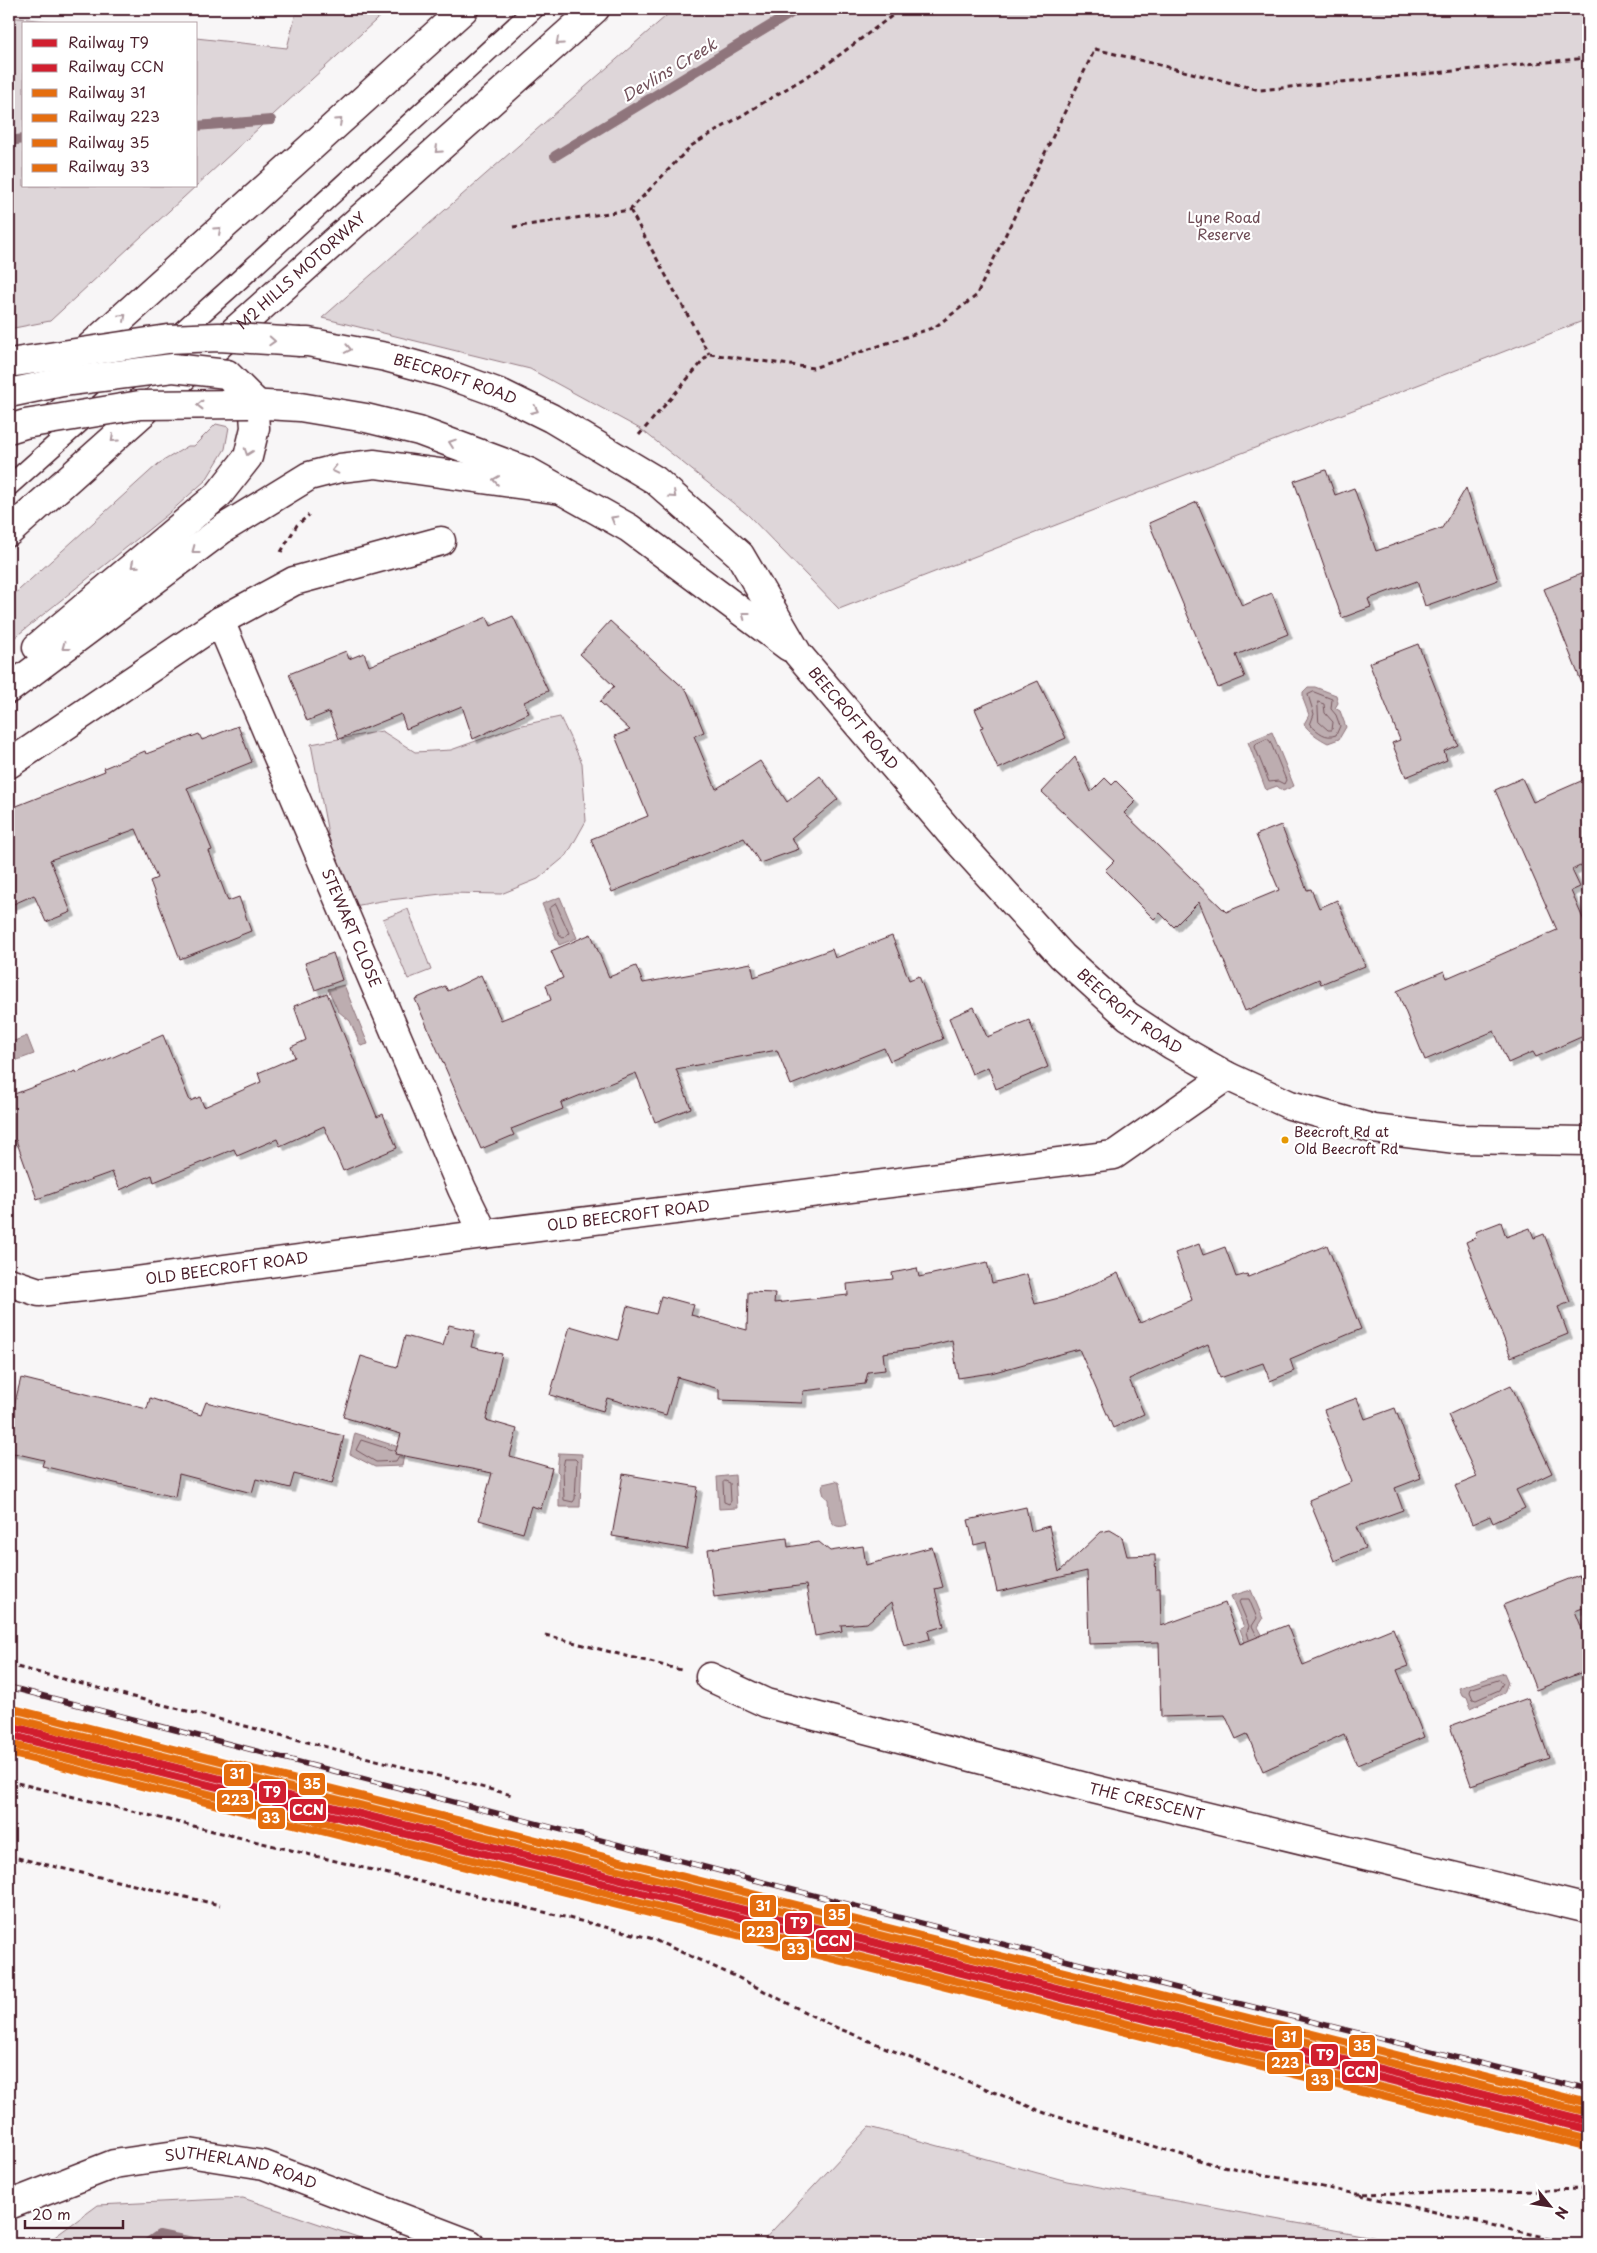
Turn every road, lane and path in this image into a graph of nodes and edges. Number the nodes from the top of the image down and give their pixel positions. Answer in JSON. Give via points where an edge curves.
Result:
{"nodes":[{"id":1,"x":464,"y":9,"type":"edge"},
{"id":2,"x":534,"y":9,"type":"edge"},
{"id":3,"x":595,"y":9,"type":"edge"},
{"id":4,"x":902,"y":9,"type":"edge"},
{"id":5,"x":1588,"y":58,"type":"edge"},
{"id":6,"x":630,"y":210,"type":"junction"},
{"id":7,"x":513,"y":227,"type":"dead end"},
{"id":8,"x":709,"y":354,"type":"junction"},
{"id":9,"x":9,"y":363,"type":"edge"},
{"id":10,"x":9,"y":393,"type":"edge"},
{"id":11,"x":252,"y":403,"type":"junction"},
{"id":12,"x":9,"y":420,"type":"edge"},
{"id":13,"x":9,"y":429,"type":"edge"},
{"id":14,"x":635,"y":440,"type":"dead end"},
{"id":15,"x":9,"y":486,"type":"edge"},
{"id":16,"x":561,"y":490,"type":"junction"},
{"id":17,"x":9,"y":532,"type":"edge"},
{"id":18,"x":441,"y":541,"type":"dead end"},
{"id":19,"x":220,"y":621,"type":"junction"},
{"id":20,"x":798,"y":654,"type":"junction"},
{"id":21,"x":9,"y":670,"type":"edge"},
{"id":22,"x":9,"y":689,"type":"edge"},
{"id":23,"x":9,"y":764,"type":"edge"},
{"id":24,"x":1227,"y":1076,"type":"junction"},
{"id":25,"x":1588,"y":1141,"type":"edge"},
{"id":26,"x":484,"y":1234,"type":"junction"},
{"id":27,"x":9,"y":1282,"type":"edge"},
{"id":28,"x":545,"y":1635,"type":"dead end"},
{"id":29,"x":9,"y":1665,"type":"edge"},
{"id":30,"x":710,"y":1677,"type":"joint"},
{"id":31,"x":9,"y":1781,"type":"edge"},
{"id":32,"x":512,"y":1795,"type":"dead end"},
{"id":33,"x":9,"y":1856,"type":"edge"},
{"id":34,"x":220,"y":1905,"type":"dead end"},
{"id":35,"x":1588,"y":1909,"type":"edge"},
{"id":36,"x":1588,"y":2189,"type":"edge"},
{"id":37,"x":1356,"y":2194,"type":"junction"},
{"id":38,"x":9,"y":2205,"type":"edge"},
{"id":39,"x":470,"y":2244,"type":"edge"},
{"id":40,"x":1574,"y":2244,"type":"edge"}],
"edges":[{"from":12,"to":1,"type":"main road","one_way":true},
{"from":2,"to":15,"type":"lane"},
{"from":3,"to":17,"type":"main road","name":"M2 HILLS MOTORWAY","one_way":true},
{"from":4,"to":6,"type":"path","via":[[826,65],[691,146]]},
{"from":5,"to":8,"type":"path","via":[[1260,90],[1095,49],[976,296],[935,327],[812,368]]},
{"from":6,"to":7,"type":"path"},
{"from":6,"to":8,"type":"path"},
{"from":8,"to":14,"type":"path"},
{"from":9,"to":20,"type":"main road","name":"BEECROFT ROAD","one_way":true,"bridge":true,"via":[[168,338],[308,342],[386,356],[502,394],[551,418],[655,480],[740,555]]},
{"from":10,"to":11,"type":"main road","bridge":true,"via":[[62,382],[173,368],[227,374]]},
{"from":11,"to":13,"type":"main road","name":"BEECROFT ROAD","one_way":true,"bridge":true,"via":[[140,405]]},
{"from":16,"to":11,"type":"main road","name":"BEECROFT ROAD","one_way":true,"via":[[529,472],[419,431],[366,418]]},
{"from":11,"to":21,"type":"main road","one_way":true,"via":[[255,428],[248,458],[219,494]]},
{"from":20,"to":16,"type":"main road","name":"BEECROFT ROAD","one_way":true,"via":[[628,528]]},
{"from":16,"to":22,"type":"main road","one_way":true,"via":[[375,464],[309,476],[224,528]]},
{"from":18,"to":19,"type":"main road","via":[[294,582]]},
{"from":19,"to":23,"type":"main road"},
{"from":19,"to":26,"type":"main road","name":"STEWART CLOSE"},
{"from":20,"to":24,"type":"main road","name":"BEECROFT ROAD","via":[[941,822],[1062,956],[1128,1016]]},
{"from":24,"to":25,"type":"main road","name":"BEECROFT ROAD","via":[[1290,1105],[1374,1129],[1456,1139]]},
{"from":24,"to":26,"type":"main road","name":"OLD BEECROFT ROAD","via":[[1114,1155]]},
{"from":26,"to":27,"type":"main road","name":"OLD BEECROFT ROAD","via":[[39,1292]]},
{"from":28,"to":30,"type":"path"},
{"from":29,"to":32,"type":"path"},
{"from":30,"to":35,"type":"main road","name":"THE CRESCENT","via":[[766,1703],[1089,1788]]},
{"from":31,"to":37,"type":"path","via":[[650,1938],[739,1978],[828,2024],[1045,2114],[1209,2162]]},
{"from":33,"to":34,"type":"path"},
{"from":36,"to":37,"type":"path"},
{"from":37,"to":40,"type":"path"},
{"from":38,"to":39,"type":"main road","name":"SUTHERLAND ROAD","via":[[114,2164],[189,2153],[264,2165]]}]}
